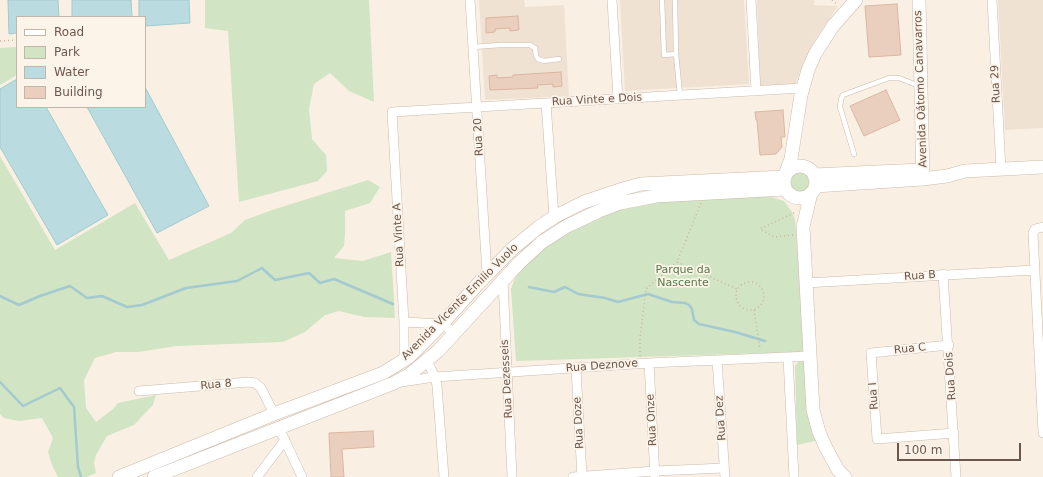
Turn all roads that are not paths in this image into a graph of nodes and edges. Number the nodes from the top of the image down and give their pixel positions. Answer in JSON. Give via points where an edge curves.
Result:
{"nodes":[{"id":1,"x":470,"y":0,"type":"edge"},
{"id":2,"x":612,"y":0,"type":"edge"},
{"id":3,"x":662,"y":0,"type":"edge"},
{"id":4,"x":675,"y":0,"type":"edge"},
{"id":5,"x":751,"y":0,"type":"edge"},
{"id":6,"x":856,"y":0,"type":"edge"},
{"id":7,"x":919,"y":0,"type":"edge"},
{"id":8,"x":992,"y":0,"type":"edge"},
{"id":9,"x":473,"y":47,"type":"junction"},
{"id":10,"x":676,"y":54,"type":"junction"},
{"id":11,"x":559,"y":59,"type":"dead end"},
{"id":12,"x":921,"y":87,"type":"junction"},
{"id":13,"x":802,"y":88,"type":"junction"},
{"id":14,"x":756,"y":91,"type":"junction"},
{"id":15,"x":680,"y":95,"type":"junction"},
{"id":16,"x":618,"y":99,"type":"junction"},
{"id":17,"x":546,"y":103,"type":"junction"},
{"id":18,"x":477,"y":107,"type":"junction"},
{"id":19,"x":392,"y":112,"type":"joint"},
{"id":20,"x":854,"y":154,"type":"dead end"},
{"id":21,"x":1043,"y":166,"type":"edge"},
{"id":22,"x":1001,"y":169,"type":"junction"},
{"id":23,"x":923,"y":174,"type":"junction"},
{"id":24,"x":786,"y":183,"type":"junction"},
{"id":25,"x":814,"y":185,"type":"junction"},
{"id":26,"x":554,"y":217,"type":"junction"},
{"id":27,"x":1041,"y":227,"type":"edge"},
{"id":28,"x":804,"y":231,"type":"junction"},
{"id":29,"x":1035,"y":270,"type":"junction"},
{"id":30,"x":487,"y":274,"type":"junction"},
{"id":31,"x":943,"y":274,"type":"junction"},
{"id":32,"x":503,"y":281,"type":"junction"},
{"id":33,"x":806,"y":283,"type":"junction"},
{"id":34,"x":1040,"y":318,"type":"edge"},
{"id":35,"x":404,"y":322,"type":"junction"},
{"id":36,"x":442,"y":324,"type":"junction"},
{"id":37,"x":455,"y":333,"type":"junction"},
{"id":38,"x":949,"y":345,"type":"junction"},
{"id":39,"x":871,"y":353,"type":"joint"},
{"id":40,"x":811,"y":356,"type":"junction"},
{"id":41,"x":788,"y":358,"type":"junction"},
{"id":42,"x":404,"y":359,"type":"junction"},
{"id":43,"x":717,"y":360,"type":"junction"},
{"id":44,"x":427,"y":361,"type":"junction"},
{"id":45,"x":645,"y":363,"type":"junction"},
{"id":46,"x":576,"y":368,"type":"junction"},
{"id":47,"x":507,"y":373,"type":"junction"},
{"id":48,"x":435,"y":377,"type":"junction"},
{"id":49,"x":394,"y":383,"type":"junction"},
{"id":50,"x":139,"y":391,"type":"dead end"},
{"id":51,"x":274,"y":414,"type":"junction"},
{"id":52,"x":954,"y":433,"type":"junction"},
{"id":53,"x":1043,"y":433,"type":"edge"},
{"id":54,"x":282,"y":434,"type":"junction"},
{"id":55,"x":724,"y":472,"type":"edge"},
{"id":56,"x":655,"y":474,"type":"edge"},
{"id":57,"x":119,"y":477,"type":"edge"},
{"id":58,"x":154,"y":477,"type":"edge"},
{"id":59,"x":257,"y":477,"type":"edge"},
{"id":60,"x":302,"y":477,"type":"edge"},
{"id":61,"x":444,"y":477,"type":"edge"},
{"id":62,"x":512,"y":477,"type":"edge"},
{"id":63,"x":573,"y":477,"type":"edge"},
{"id":64,"x":582,"y":477,"type":"edge"},
{"id":65,"x":794,"y":477,"type":"edge"},
{"id":66,"x":845,"y":477,"type":"edge"},
{"id":67,"x":956,"y":477,"type":"edge"}],
"edges":[{"from":1,"to":9,"type":"street","name":"Rua 20"},
{"from":2,"to":16,"type":"street"},
{"from":3,"to":10,"type":"lane","via":[[664,55]]},
{"from":4,"to":10,"type":"lane"},
{"from":5,"to":14,"type":"street"},
{"from":6,"to":13,"type":"main road","via":[[833,26],[814,54]]},
{"from":7,"to":12,"type":"main road","name":"Avenida Oátomo Canavarros"},
{"from":8,"to":22,"type":"street","name":"Rua 29"},
{"from":9,"to":11,"type":"lane","via":[[530,45],[535,48],[538,59]]},
{"from":9,"to":18,"type":"street","name":"Rua 20"},
{"from":10,"to":15,"type":"lane"},
{"from":12,"to":20,"type":"lane","via":[[899,78],[889,78],[843,95],[840,107]]},
{"from":12,"to":23,"type":"main road","name":"Avenida Oátomo Canavarros"},
{"from":13,"to":14,"type":"street","name":"Rua Vinte e Dois"},
{"from":13,"to":24,"type":"main road"},
{"from":14,"to":15,"type":"street","name":"Rua Vinte e Dois"},
{"from":15,"to":16,"type":"street","name":"Rua Vinte e Dois"},
{"from":16,"to":17,"type":"street","name":"Rua Vinte e Dois"},
{"from":17,"to":18,"type":"street","name":"Rua Vinte e Dois"},
{"from":17,"to":26,"type":"street"},
{"from":18,"to":19,"type":"street","name":"Rua Vinte e Dois"},
{"from":18,"to":30,"type":"street","name":"Rua 20"},
{"from":19,"to":35,"type":"street","name":"Rua Vinte A"},
{"from":21,"to":22,"type":"main road"},
{"from":22,"to":23,"type":"main road","via":[[947,176]]},
{"from":23,"to":25,"type":"main road"},
{"from":24,"to":25,"type":"main road","via":[[796,197],[801,198]]},
{"from":24,"to":25,"type":"main road","via":[[794,166],[799,165],[808,168]]},
{"from":24,"to":26,"type":"main road","name":"Avenida Vicente Emilio Vuolo","via":[[641,184],[584,202]]},
{"from":24,"to":28,"type":"main road"},
{"from":24,"to":32,"type":"main road","name":"Avenida Vicente Emilio Vuolo","via":[[656,196],[620,203],[567,226],[542,242]]},
{"from":25,"to":28,"type":"main road"},
{"from":26,"to":30,"type":"main road","name":"Avenida Vicente Emilio Vuolo","via":[[512,249]]},
{"from":27,"to":29,"type":"street","via":[[1033,233]]},
{"from":28,"to":33,"type":"main road"},
{"from":29,"to":31,"type":"street","name":"Rua B"},
{"from":29,"to":34,"type":"street"},
{"from":30,"to":36,"type":"main road","name":"Avenida Vicente Emilio Vuolo"},
{"from":31,"to":33,"type":"street","name":"Rua B"},
{"from":31,"to":38,"type":"street","name":"Rua Dois"},
{"from":32,"to":37,"type":"main road","name":"Avenida Vicente Emilio Vuolo"},
{"from":32,"to":47,"type":"street","name":"Rua Dezesseis"},
{"from":33,"to":40,"type":"main road"},
{"from":34,"to":53,"type":"street"},
{"from":35,"to":36,"type":"street"},
{"from":35,"to":42,"type":"street","name":"Rua Vinte A"},
{"from":36,"to":37,"type":"street"},
{"from":36,"to":42,"type":"main road","name":"Avenida Vicente Emilio Vuolo"},
{"from":37,"to":44,"type":"main road","name":"Avenida Vicente Emilio Vuolo"},
{"from":38,"to":39,"type":"street","name":"Rua C"},
{"from":38,"to":52,"type":"street","name":"Rua Dois"},
{"from":39,"to":52,"type":"street","name":"Rua I","via":[[877,439]]},
{"from":40,"to":41,"type":"street","name":"Rua Deznove"},
{"from":40,"to":66,"type":"main road","via":[[814,410],[819,432],[838,470]]},
{"from":41,"to":43,"type":"street","name":"Rua Deznove"},
{"from":41,"to":65,"type":"street"},
{"from":42,"to":51,"type":"main road","name":"Avenida Vicente Emilio Vuolo","via":[[383,373]]},
{"from":43,"to":45,"type":"street","name":"Rua Deznove"},
{"from":43,"to":55,"type":"street","name":"Rua Dez"},
{"from":44,"to":48,"type":"street"},
{"from":44,"to":49,"type":"main road","name":"Avenida Vicente Emilio Vuolo"},
{"from":45,"to":46,"type":"street","name":"Rua Deznove"},
{"from":45,"to":56,"type":"street","name":"Rua Onze"},
{"from":46,"to":47,"type":"street","name":"Rua Deznove"},
{"from":46,"to":64,"type":"street","name":"Rua Doze"},
{"from":47,"to":48,"type":"street","name":"Rua Deznove"},
{"from":47,"to":62,"type":"street","name":"Rua Dezesseis"},
{"from":48,"to":49,"type":"street","name":"Rua Deznove"},
{"from":48,"to":61,"type":"street"},
{"from":49,"to":54,"type":"main road","name":"Avenida Vicente Emilio Vuolo"},
{"from":50,"to":51,"type":"street","name":"Rua 8","via":[[255,383],[261,388]]},
{"from":51,"to":57,"type":"main road","name":"Avenida Vicente Emilio Vuolo"},
{"from":52,"to":67,"type":"street","name":"Rua Dois"},
{"from":54,"to":58,"type":"main road","name":"Avenida Vicente Emilio Vuolo"},
{"from":54,"to":59,"type":"street"},
{"from":54,"to":60,"type":"street"},
{"from":55,"to":56,"type":"street"},
{"from":56,"to":64,"type":"street"},
{"from":63,"to":64,"type":"street"}]}
